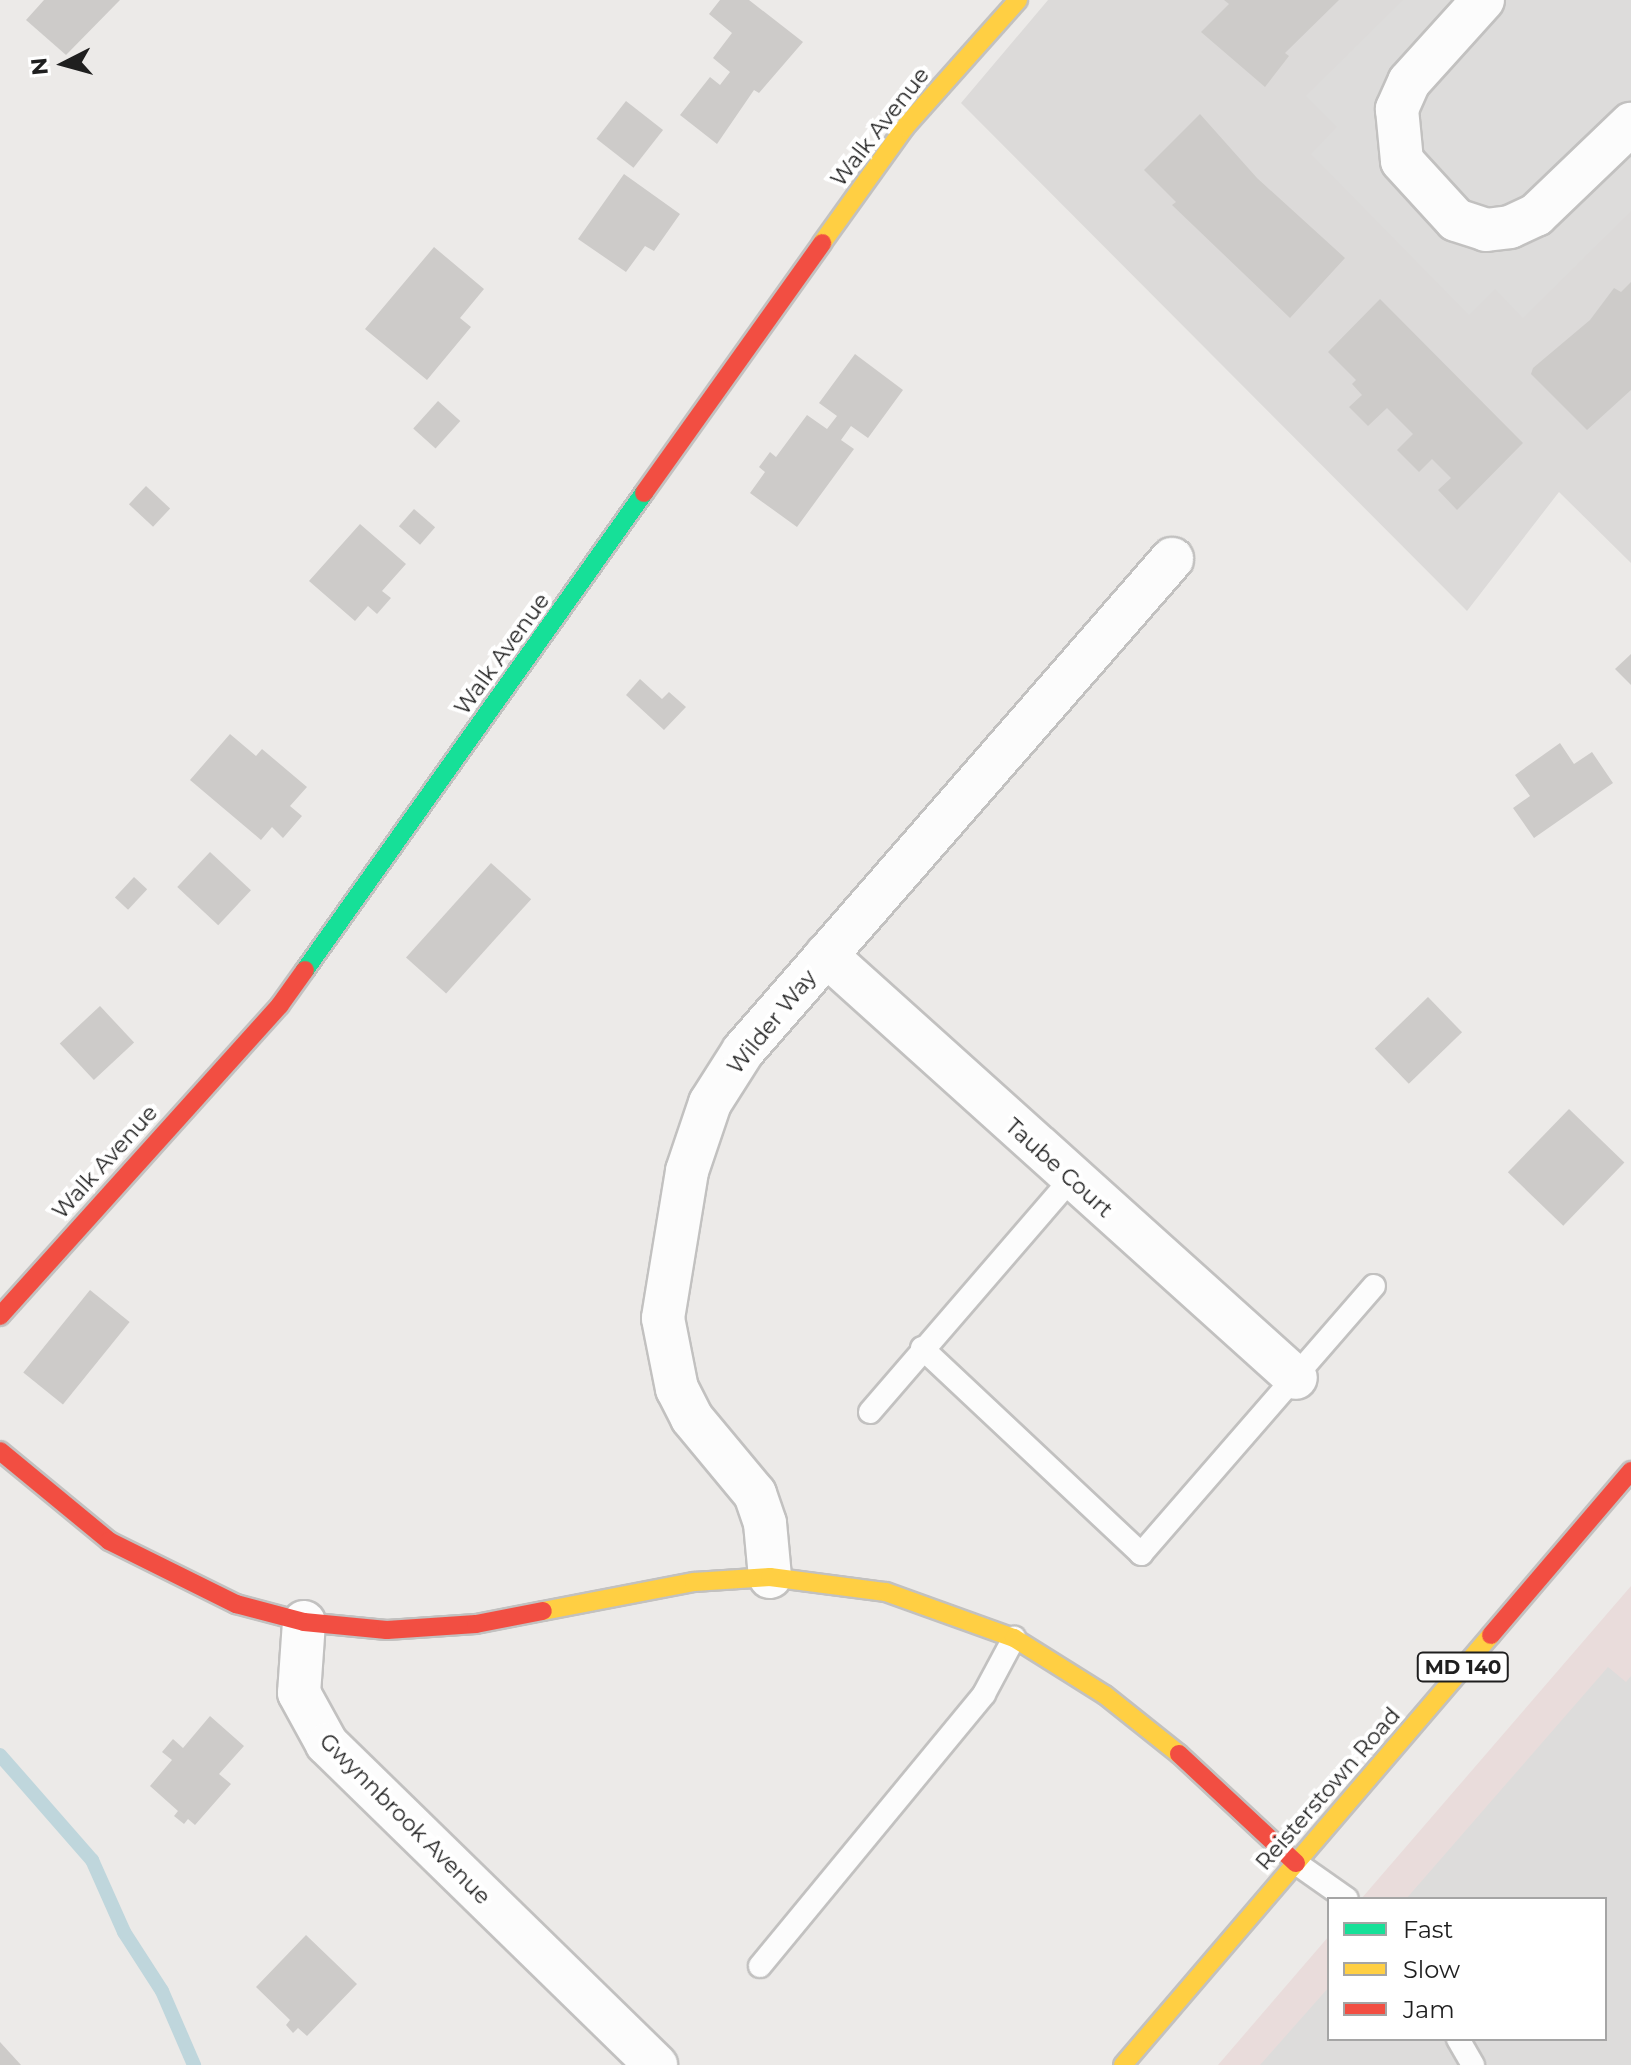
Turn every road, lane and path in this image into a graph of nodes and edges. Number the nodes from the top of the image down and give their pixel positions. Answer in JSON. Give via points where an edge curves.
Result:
{"nodes":[{"id":1,"x":1018,"y":0,"type":"edge"},
{"id":2,"x":1483,"y":0,"type":"edge"},
{"id":3,"x":1631,"y":124,"type":"edge"},
{"id":4,"x":1172,"y":559,"type":"dead end"},
{"id":5,"x":826,"y":955,"type":"junction"},
{"id":6,"x":1071,"y":1179,"type":"junction"},
{"id":7,"x":1374,"y":1286,"type":"dead end"},
{"id":8,"x":0,"y":1316,"type":"edge"},
{"id":9,"x":922,"y":1348,"type":"junction"},
{"id":10,"x":1296,"y":1378,"type":"junction"},
{"id":11,"x":870,"y":1412,"type":"dead end"},
{"id":12,"x":0,"y":1451,"type":"edge"},
{"id":13,"x":1631,"y":1471,"type":"edge"},
{"id":14,"x":770,"y":1577,"type":"junction"},
{"id":15,"x":304,"y":1622,"type":"junction"},
{"id":16,"x":1014,"y":1638,"type":"junction"},
{"id":17,"x":1296,"y":1863,"type":"junction"},
{"id":18,"x":1344,"y":1897,"type":"edge"},
{"id":19,"x":760,"y":1966,"type":"dead end"},
{"id":20,"x":1459,"y":2041,"type":"edge"},
{"id":21,"x":656,"y":2065,"type":"edge"},
{"id":22,"x":1123,"y":2065,"type":"edge"},
{"id":23,"x":1473,"y":2065,"type":"edge"}],
"edges":[{"from":1,"to":8,"type":"street","name":"Walk Avenue","via":[[905,127],[280,1005]]},
{"from":2,"to":3,"type":"street","via":[[1409,82],[1397,109],[1402,161],[1456,220],[1486,230],[1510,227],[1536,215]]},
{"from":4,"to":5,"type":"street","name":"Wilder Way"},
{"from":5,"to":6,"type":"street","name":"Taube Court"},
{"from":5,"to":14,"type":"street","name":"Wilder Way","via":[[743,1051],[710,1103],[687,1171],[664,1289],[668,1351],[677,1389],[692,1418],[755,1494],[765,1523]]},
{"from":6,"to":9,"type":"lane"},
{"from":6,"to":10,"type":"street","name":"Taube Court"},
{"from":7,"to":10,"type":"lane"},
{"from":9,"to":10,"type":"lane","via":[[1141,1554]]},
{"from":9,"to":11,"type":"lane"},
{"from":12,"to":15,"type":"street","via":[[109,1541],[236,1604]]},
{"from":13,"to":17,"type":"street","name":"Reisterstown Road","number":"MD 140"},
{"from":14,"to":15,"type":"street","via":[[694,1582],[476,1624],[387,1630]]},
{"from":14,"to":16,"type":"street","via":[[886,1592]]},
{"from":15,"to":21,"type":"street","name":"Gwynnbrook Avenue","via":[[299,1693],[327,1744]]},
{"from":16,"to":17,"type":"street","via":[[1116,1704],[1185,1759]]},
{"from":16,"to":19,"type":"lane","via":[[984,1694]]},
{"from":17,"to":18,"type":"lane"},
{"from":17,"to":22,"type":"street","name":"Reisterstown Road","number":"MD 140"},
{"from":20,"to":23,"type":"lane"}]}
